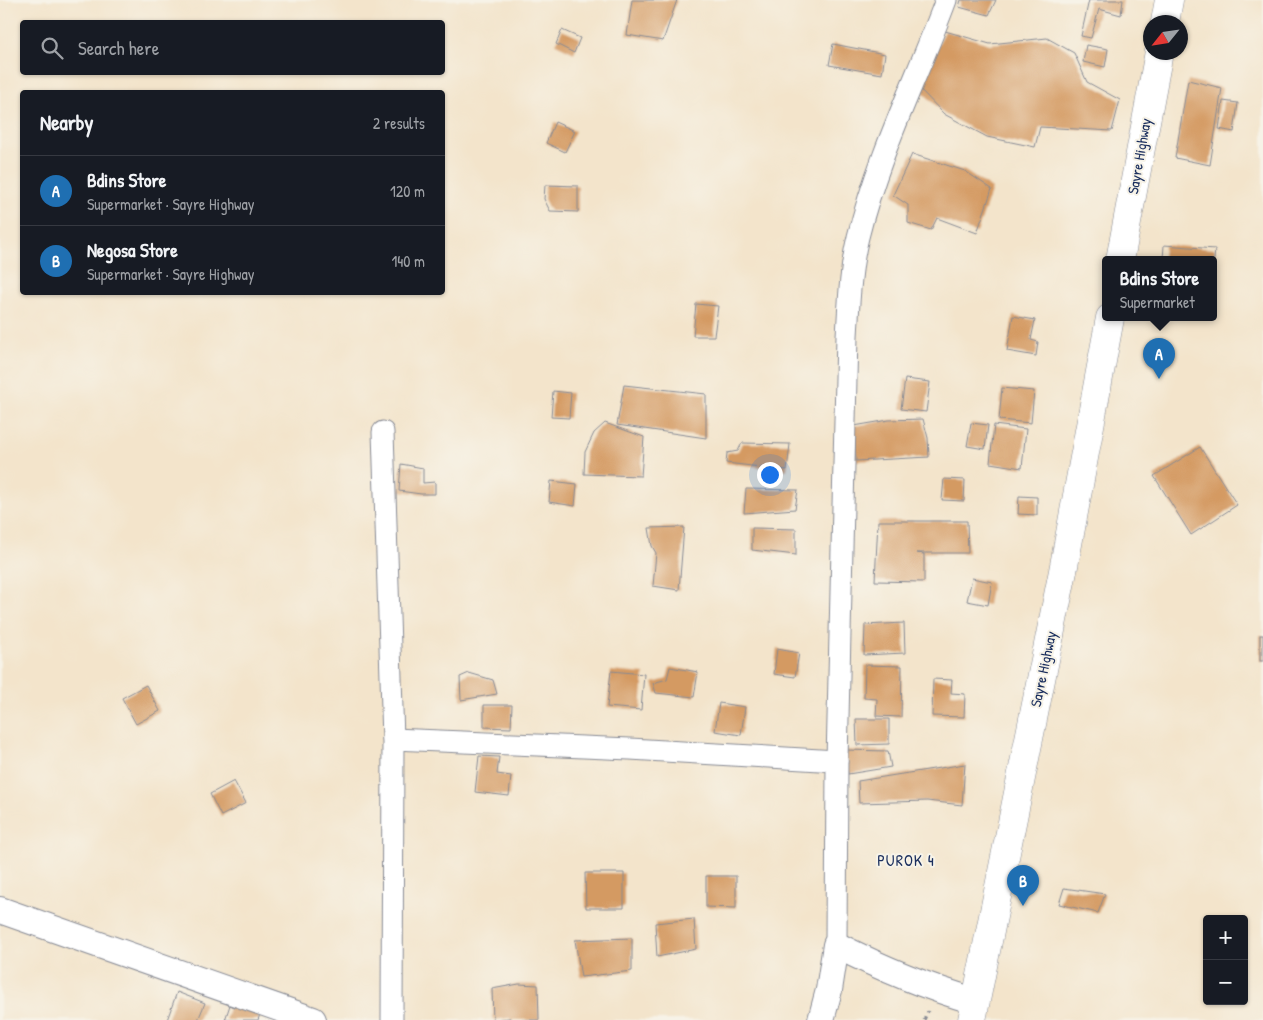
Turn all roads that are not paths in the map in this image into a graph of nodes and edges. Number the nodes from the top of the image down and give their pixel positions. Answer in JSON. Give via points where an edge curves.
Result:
{"nodes":[{"id":1,"x":946,"y":0,"type":"edge"},
{"id":2,"x":1169,"y":0,"type":"edge"},
{"id":3,"x":1166,"y":15,"type":"edge"},
{"id":4,"x":1158,"y":60,"type":"edge"},
{"id":5,"x":1121,"y":256,"type":"edge"},
{"id":6,"x":1109,"y":321,"type":"edge"},
{"id":7,"x":383,"y":432,"type":"dead end"},
{"id":8,"x":394,"y":739,"type":"junction"},
{"id":9,"x":837,"y":761,"type":"junction"},
{"id":10,"x":0,"y":910,"type":"edge"},
{"id":11,"x":836,"y":945,"type":"junction"},
{"id":12,"x":974,"y":1010,"type":"edge"},
{"id":13,"x":314,"y":1020,"type":"edge"},
{"id":14,"x":392,"y":1020,"type":"edge"},
{"id":15,"x":821,"y":1020,"type":"edge"}],
"edges":[{"from":1,"to":9,"type":"street","via":[[870,196],[850,283]]},
{"from":2,"to":3,"type":"highway"},
{"from":4,"to":5,"type":"highway","name":"Sayre Highway"},
{"from":6,"to":12,"type":"highway","name":"Sayre Highway","via":[[1063,571]]},
{"from":7,"to":8,"type":"street"},
{"from":8,"to":9,"type":"street"},
{"from":8,"to":14,"type":"street"},
{"from":9,"to":11,"type":"street"},
{"from":10,"to":13,"type":"street"},
{"from":11,"to":12,"type":"street"},
{"from":11,"to":15,"type":"street"}]}
